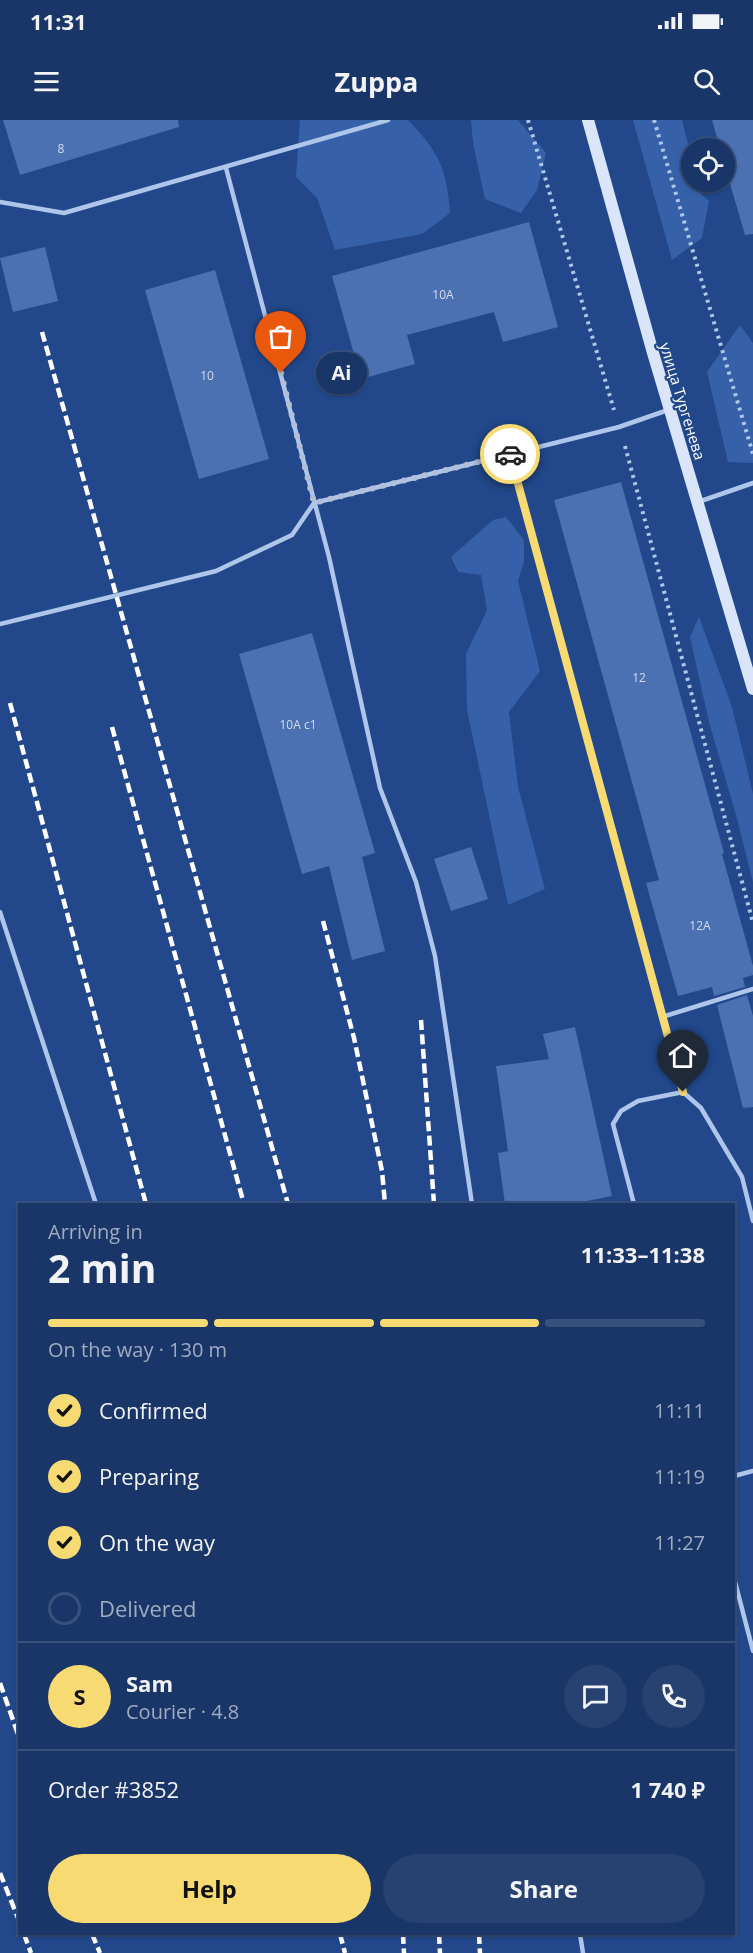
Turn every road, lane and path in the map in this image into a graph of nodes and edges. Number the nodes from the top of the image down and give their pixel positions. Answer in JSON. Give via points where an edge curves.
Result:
{"nodes":[{"id":1,"x":388,"y":120,"type":"edge"},
{"id":2,"x":528,"y":120,"type":"edge"},
{"id":3,"x":588,"y":120,"type":"edge"},
{"id":4,"x":654,"y":120,"type":"edge"},
{"id":5,"x":226,"y":168,"type":"junction"},
{"id":6,"x":0,"y":202,"type":"edge"},
{"id":7,"x":670,"y":410,"type":"junction"},
{"id":8,"x":619,"y":427,"type":"junction"},
{"id":9,"x":510,"y":454,"type":"junction"},
{"id":10,"x":753,"y":454,"type":"edge"},
{"id":11,"x":753,"y":483,"type":"edge"},
{"id":12,"x":698,"y":502,"type":"junction"},
{"id":13,"x":314,"y":503,"type":"junction"},
{"id":14,"x":0,"y":624,"type":"edge"},
{"id":15,"x":753,"y":689,"type":"edge"},
{"id":16,"x":0,"y":912,"type":"edge"},
{"id":17,"x":753,"y":923,"type":"edge"},
{"id":18,"x":753,"y":989,"type":"edge"},
{"id":19,"x":662,"y":1017,"type":"junction"},
{"id":20,"x":683,"y":1092,"type":"junction"},
{"id":21,"x":96,"y":1203,"type":"edge"},
{"id":22,"x":472,"y":1203,"type":"edge"},
{"id":23,"x":634,"y":1203,"type":"edge"},
{"id":24,"x":753,"y":1221,"type":"edge"},
{"id":25,"x":753,"y":1471,"type":"edge"},
{"id":26,"x":735,"y":1476,"type":"edge"},
{"id":27,"x":735,"y":1582,"type":"edge"},
{"id":28,"x":753,"y":1651,"type":"edge"},
{"id":29,"x":580,"y":1935,"type":"edge"},
{"id":30,"x":583,"y":1953,"type":"edge"}],
"edges":[{"from":1,"to":5,"type":"lane"},
{"from":2,"to":8,"type":"path"},
{"from":3,"to":7,"type":"main road","name":"улица Тургенева"},
{"from":4,"to":10,"type":"path"},
{"from":5,"to":6,"type":"lane","via":[[64,213]]},
{"from":5,"to":13,"type":"lane"},
{"from":7,"to":8,"type":"lane"},
{"from":7,"to":12,"type":"main road","name":"улица Тургенева"},
{"from":8,"to":9,"type":"lane"},
{"from":8,"to":17,"type":"path"},
{"from":9,"to":13,"type":"lane"},
{"from":9,"to":19,"type":"lane"},
{"from":11,"to":12,"type":"lane"},
{"from":12,"to":15,"type":"main road","name":"улица Тургенева"},
{"from":13,"to":14,"type":"lane","via":[[292,535],[216,571]]},
{"from":13,"to":22,"type":"lane","via":[[380,788],[416,882],[435,956]]},
{"from":16,"to":21,"type":"lane"},
{"from":18,"to":19,"type":"lane"},
{"from":19,"to":20,"type":"lane"},
{"from":20,"to":23,"type":"lane","via":[[638,1101],[621,1111],[613,1124]]},
{"from":20,"to":24,"type":"lane","via":[[701,1108],[742,1177]]},
{"from":25,"to":26,"type":"lane"},
{"from":27,"to":28,"type":"lane"},
{"from":29,"to":30,"type":"lane"}]}
